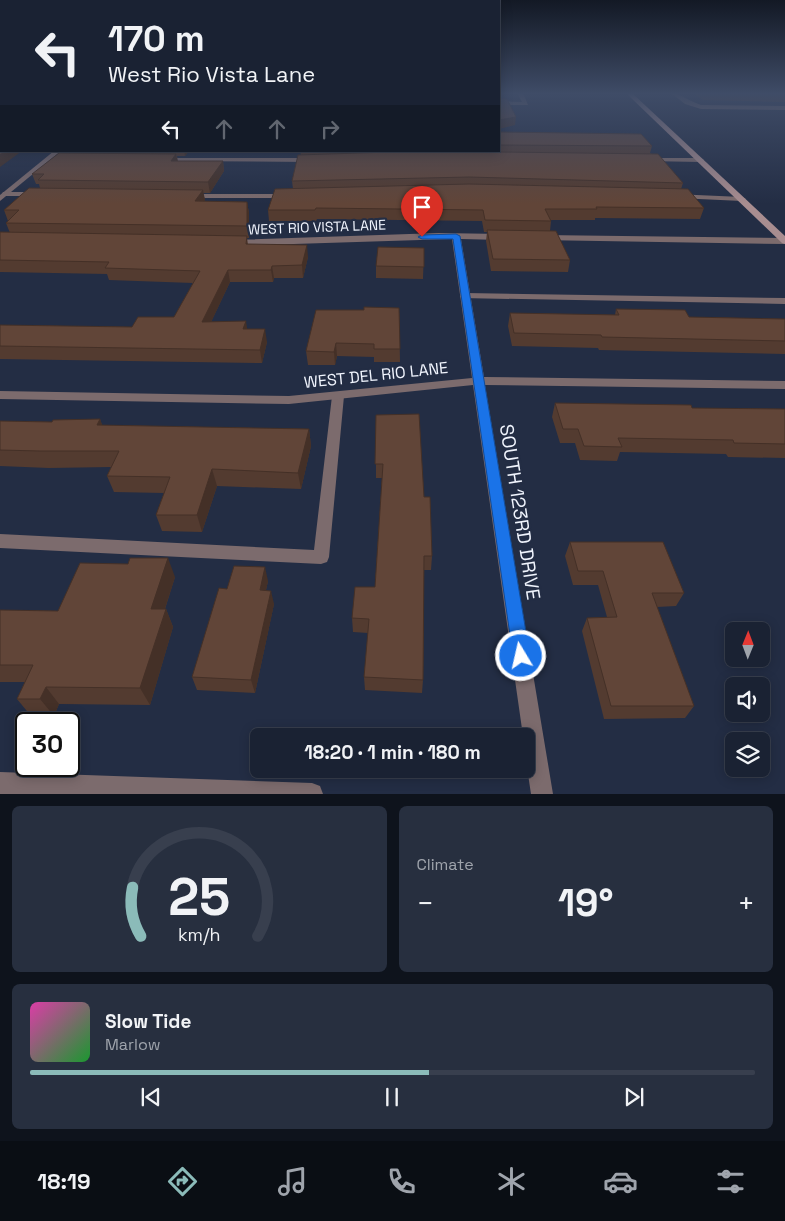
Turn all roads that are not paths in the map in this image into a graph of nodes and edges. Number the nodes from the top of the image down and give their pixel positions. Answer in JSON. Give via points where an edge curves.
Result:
{"nodes":[{"id":1,"x":669,"y":130,"type":"edge"},
{"id":2,"x":220,"y":152,"type":"edge"},
{"id":3,"x":58,"y":155,"type":"edge"},
{"id":4,"x":636,"y":159,"type":"edge"},
{"id":5,"x":156,"y":160,"type":"edge"},
{"id":6,"x":215,"y":160,"type":"junction"},
{"id":7,"x":324,"y":160,"type":"edge"},
{"id":8,"x":701,"y":160,"type":"junction"},
{"id":9,"x":44,"y":194,"type":"edge"},
{"id":10,"x":3,"y":196,"type":"edge"},
{"id":11,"x":180,"y":196,"type":"edge"},
{"id":12,"x":300,"y":196,"type":"edge"},
{"id":13,"x":666,"y":196,"type":"edge"},
{"id":14,"x":742,"y":199,"type":"junction"},
{"id":15,"x":456,"y":236,"type":"junction"},
{"id":16,"x":516,"y":237,"type":"edge"},
{"id":17,"x":536,"y":238,"type":"edge"},
{"id":18,"x":785,"y":241,"type":"edge"},
{"id":19,"x":225,"y":242,"type":"edge"},
{"id":20,"x":465,"y":296,"type":"junction"},
{"id":21,"x":785,"y":301,"type":"edge"},
{"id":22,"x":478,"y":381,"type":"junction"},
{"id":23,"x":785,"y":385,"type":"edge"},
{"id":24,"x":0,"y":395,"type":"edge"},
{"id":25,"x":338,"y":396,"type":"junction"},
{"id":26,"x":0,"y":542,"type":"edge"},
{"id":27,"x":0,"y":783,"type":"edge"},
{"id":28,"x":312,"y":794,"type":"edge"},
{"id":29,"x":542,"y":794,"type":"edge"}],
"edges":[{"from":1,"to":8,"type":"main road"},
{"from":2,"to":6,"type":"street"},
{"from":3,"to":10,"type":"street"},
{"from":4,"to":8,"type":"street"},
{"from":5,"to":6,"type":"street"},
{"from":6,"to":7,"type":"street"},
{"from":8,"to":14,"type":"main road"},
{"from":9,"to":10,"type":"street"},
{"from":11,"to":12,"type":"street"},
{"from":13,"to":14,"type":"street"},
{"from":14,"to":18,"type":"main road"},
{"from":15,"to":16,"type":"street","name":"WEST RIO VISTA LANE"},
{"from":15,"to":19,"type":"street","name":"WEST RIO VISTA LANE"},
{"from":15,"to":20,"type":"street","name":"SOUTH 123RD DRIVE"},
{"from":17,"to":18,"type":"street"},
{"from":20,"to":21,"type":"street"},
{"from":20,"to":22,"type":"street","name":"SOUTH 123RD DRIVE"},
{"from":22,"to":23,"type":"street","name":"WEST DEL RIO LANE"},
{"from":22,"to":25,"type":"street","name":"WEST DEL RIO LANE"},
{"from":22,"to":29,"type":"street","name":"SOUTH 123RD DRIVE"},
{"from":24,"to":25,"type":"street","name":"WEST DEL RIO LANE","via":[[265,400]]},
{"from":25,"to":26,"type":"street","via":[[321,557]]},
{"from":27,"to":28,"type":"street"}]}
